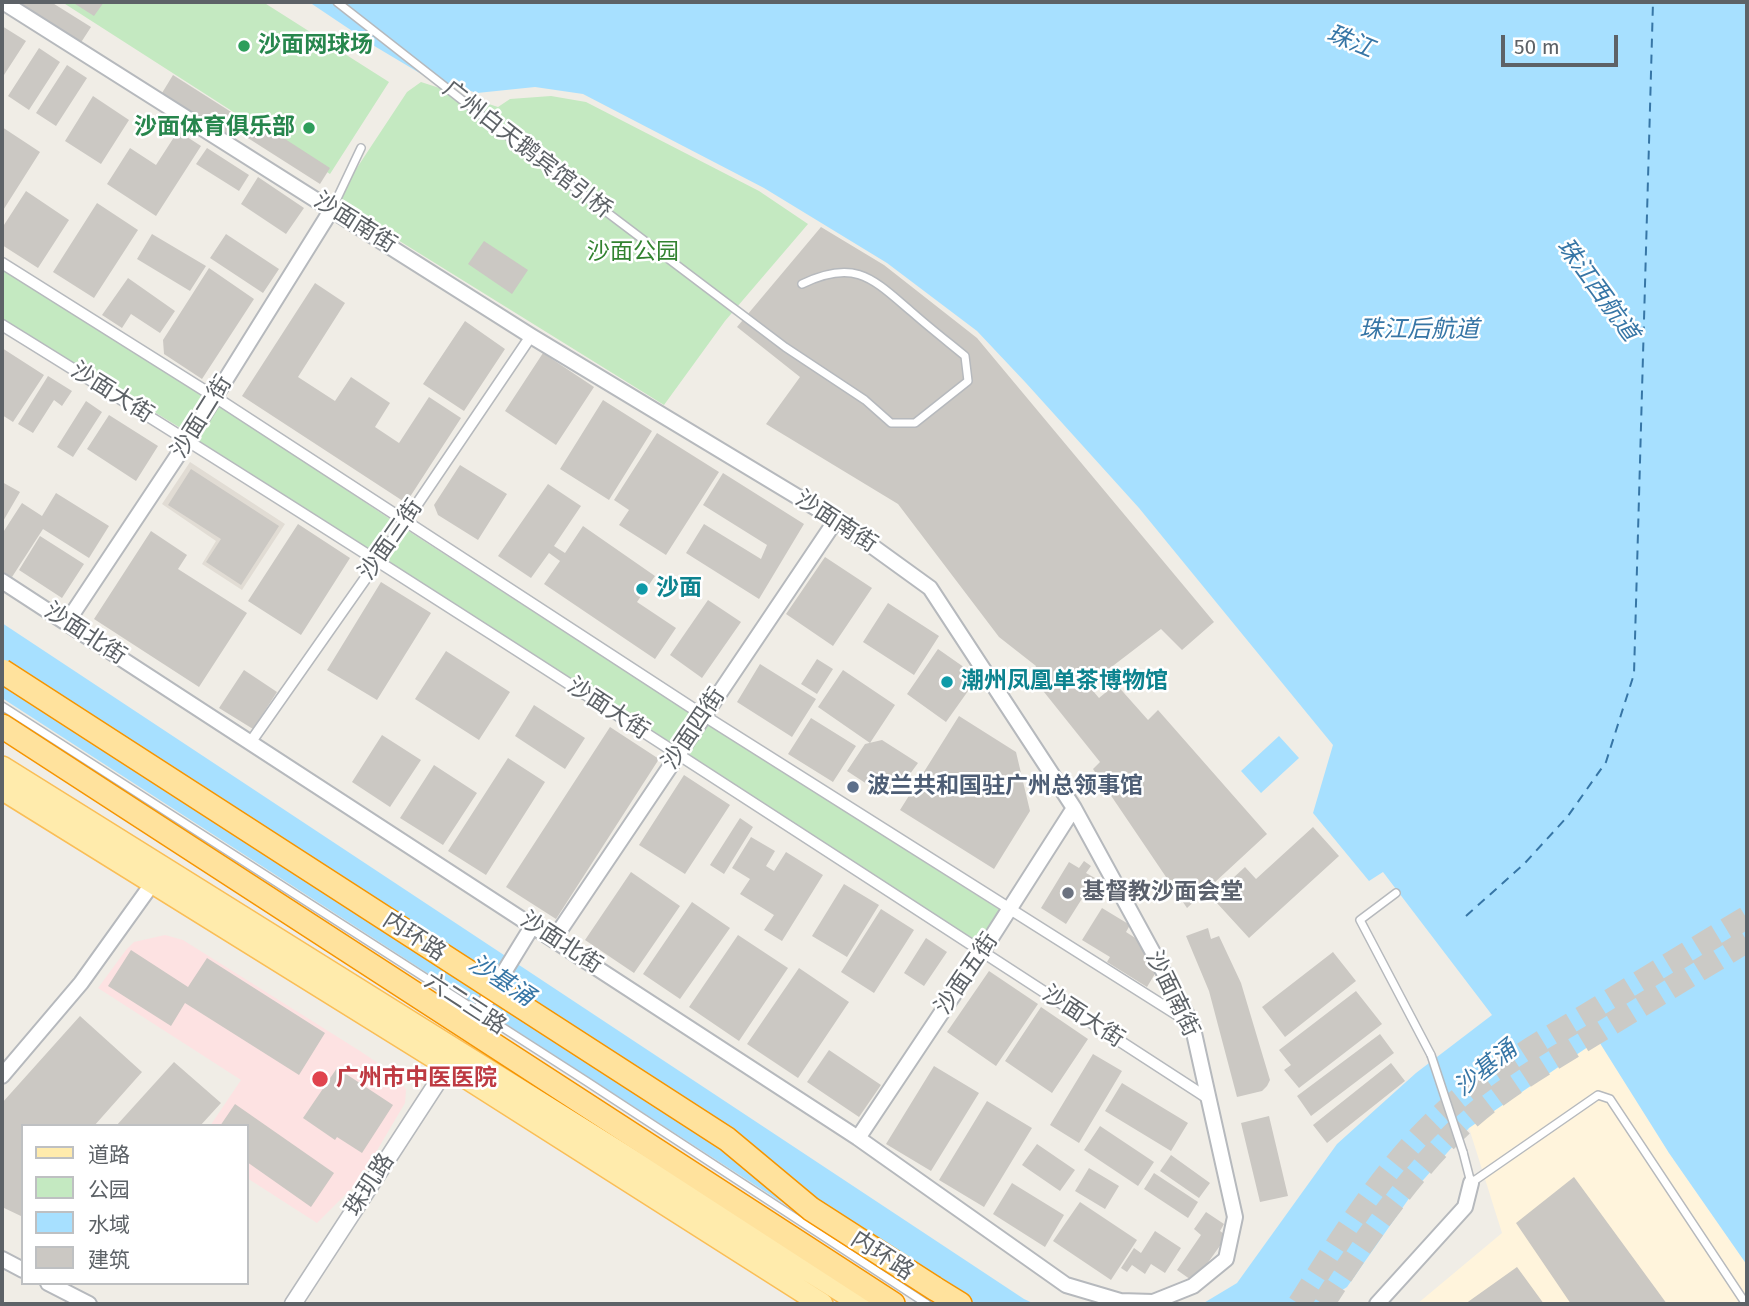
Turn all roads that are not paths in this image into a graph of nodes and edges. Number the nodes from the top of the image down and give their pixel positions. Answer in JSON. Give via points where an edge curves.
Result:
{"nodes":[{"id":1,"x":3,"y":2,"type":"edge"},
{"id":2,"x":337,"y":2,"type":"edge"},
{"id":3,"x":361,"y":148,"type":"dead end"},
{"id":4,"x":332,"y":209,"type":"junction"},
{"id":5,"x":2,"y":263,"type":"edge"},
{"id":6,"x":802,"y":285,"type":"dead end"},
{"id":7,"x":2,"y":325,"type":"edge"},
{"id":8,"x":530,"y":335,"type":"junction"},
{"id":9,"x":215,"y":397,"type":"junction"},
{"id":10,"x":188,"y":440,"type":"junction"},
{"id":11,"x":836,"y":520,"type":"junction"},
{"id":12,"x":405,"y":522,"type":"junction"},
{"id":13,"x":376,"y":561,"type":"junction"},
{"id":14,"x":2,"y":581,"type":"edge"},
{"id":15,"x":67,"y":622,"type":"junction"},
{"id":16,"x":2,"y":671,"type":"edge"},
{"id":17,"x":2,"y":706,"type":"edge"},
{"id":18,"x":703,"y":715,"type":"junction"},
{"id":19,"x":2,"y":728,"type":"edge"},
{"id":20,"x":250,"y":742,"type":"junction"},
{"id":21,"x":677,"y":753,"type":"junction"},
{"id":22,"x":2,"y":767,"type":"edge"},
{"id":23,"x":2,"y":789,"type":"edge"},
{"id":24,"x":1074,"y":808,"type":"junction"},
{"id":25,"x":152,"y":884,"type":"junction"},
{"id":26,"x":1396,"y":893,"type":"dead end"},
{"id":27,"x":1010,"y":909,"type":"junction"},
{"id":28,"x":533,"y":925,"type":"junction"},
{"id":29,"x":554,"y":939,"type":"junction"},
{"id":30,"x":982,"y":952,"type":"junction"},
{"id":31,"x":480,"y":1011,"type":"junction"},
{"id":32,"x":1192,"y":1024,"type":"junction"},
{"id":33,"x":449,"y":1066,"type":"junction"},
{"id":34,"x":2,"y":1076,"type":"edge"},
{"id":35,"x":1210,"y":1099,"type":"junction"},
{"id":36,"x":858,"y":1138,"type":"junction"},
{"id":37,"x":1471,"y":1183,"type":"junction"},
{"id":38,"x":2,"y":1259,"type":"edge"},
{"id":39,"x":21,"y":1269,"type":"edge"},
{"id":40,"x":52,"y":1285,"type":"edge"},
{"id":41,"x":1120,"y":1301,"type":"joint"},
{"id":42,"x":89,"y":1304,"type":"edge"},
{"id":43,"x":293,"y":1304,"type":"edge"},
{"id":44,"x":822,"y":1304,"type":"edge"},
{"id":45,"x":862,"y":1304,"type":"edge"},
{"id":46,"x":893,"y":1304,"type":"edge"},
{"id":47,"x":927,"y":1304,"type":"edge"},
{"id":48,"x":960,"y":1304,"type":"edge"},
{"id":49,"x":1377,"y":1304,"type":"edge"},
{"id":50,"x":1746,"y":1304,"type":"edge"}],
"edges":[{"from":1,"to":4,"type":"street","name":"沙面南街"},
{"from":2,"to":6,"type":"lane","name":"广州白天鹅宾馆引桥","via":[[559,176],[891,423],[915,423],[968,381],[965,356],[881,284],[859,274],[837,272]]},
{"from":3,"to":4,"type":"lane"},
{"from":4,"to":8,"type":"street","name":"沙面南街"},
{"from":4,"to":9,"type":"street","name":"沙面二街"},
{"from":5,"to":9,"type":"street","name":"沙面大街"},
{"from":7,"to":10,"type":"street","name":"沙面大街"},
{"from":8,"to":11,"type":"street","name":"沙面南街"},
{"from":8,"to":12,"type":"street","name":"沙面三街"},
{"from":9,"to":10,"type":"street","name":"沙面二街"},
{"from":9,"to":12,"type":"street","name":"沙面大街"},
{"from":10,"to":13,"type":"street","name":"沙面大街"},
{"from":10,"to":15,"type":"street","name":"沙面二街"},
{"from":11,"to":18,"type":"street","name":"沙面四街"},
{"from":11,"to":24,"type":"street","name":"沙面南街","via":[[930,588]]},
{"from":12,"to":13,"type":"street","name":"沙面三街"},
{"from":12,"to":18,"type":"street","name":"沙面大街"},
{"from":13,"to":20,"type":"street","name":"沙面三街"},
{"from":13,"to":21,"type":"street","name":"沙面大街"},
{"from":14,"to":15,"type":"street","name":"沙面北街"},
{"from":15,"to":20,"type":"street","name":"沙面北街"},
{"from":16,"to":48,"type":"highway","name":"内环路","bridge":true,"via":[[727,1139],[811,1209]]},
{"from":17,"to":31,"type":"lane","name":"六二三路"},
{"from":18,"to":21,"type":"street","name":"沙面四街"},
{"from":18,"to":27,"type":"street","name":"沙面大街"},
{"from":19,"to":46,"type":"highway","name":"内环路"},
{"from":20,"to":28,"type":"street","name":"沙面北街"},
{"from":21,"to":29,"type":"street","name":"沙面四街"},
{"from":21,"to":30,"type":"street","name":"沙面大街"},
{"from":22,"to":45,"type":"main road","name":"六二三路"},
{"from":23,"to":25,"type":"main road"},
{"from":24,"to":27,"type":"street","name":"沙面五街"},
{"from":24,"to":32,"type":"street","name":"沙面南街"},
{"from":25,"to":33,"type":"main road"},
{"from":25,"to":34,"type":"street","via":[[81,982]]},
{"from":26,"to":37,"type":"lane","bridge":true,"via":[[1360,920],[1431,1055]]},
{"from":27,"to":30,"type":"street","name":"沙面五街"},
{"from":27,"to":32,"type":"street","name":"沙面大街"},
{"from":28,"to":29,"type":"street","name":"沙面北街"},
{"from":28,"to":31,"type":"street"},
{"from":29,"to":36,"type":"street","name":"沙面北街"},
{"from":30,"to":35,"type":"street","name":"沙面大街"},
{"from":30,"to":36,"type":"street","name":"沙面五街"},
{"from":31,"to":47,"type":"lane","name":"六二三路"},
{"from":32,"to":35,"type":"street","name":"沙面南街"},
{"from":33,"to":43,"type":"street","name":"珠玑路"},
{"from":33,"to":44,"type":"main road"},
{"from":35,"to":41,"type":"street","name":"沙面南街","via":[[1235,1217],[1226,1259],[1193,1286],[1153,1302]]},
{"from":36,"to":41,"type":"street","name":"沙面北街","via":[[1066,1285]]},
{"from":37,"to":49,"type":"street","via":[[1465,1207]]},
{"from":37,"to":50,"type":"lane","via":[[1598,1095],[1610,1099]]},
{"from":38,"to":39,"type":"street"},
{"from":40,"to":42,"type":"street"}]}
